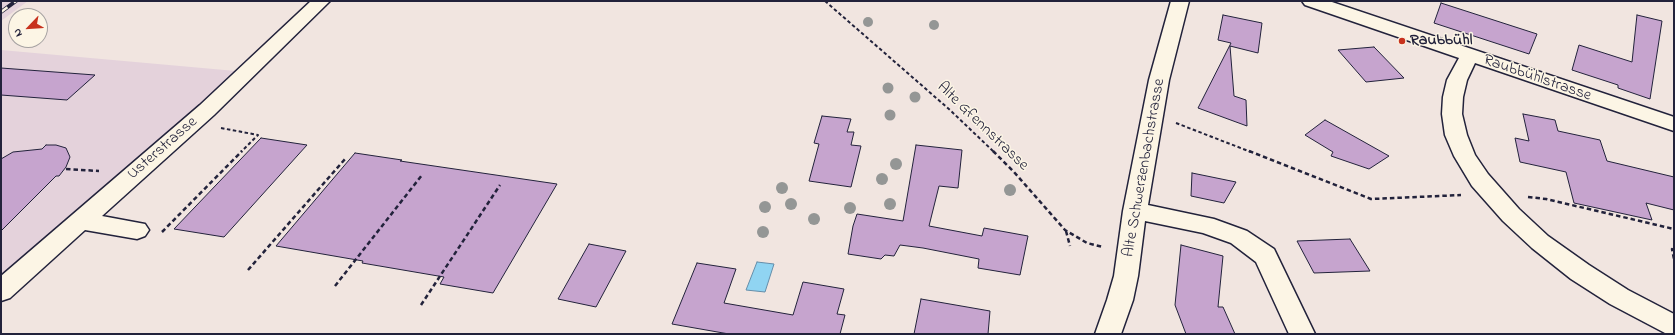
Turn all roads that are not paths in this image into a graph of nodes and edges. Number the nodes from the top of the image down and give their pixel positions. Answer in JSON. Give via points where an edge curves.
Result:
{"nodes":[{"id":1,"x":321,"y":1,"type":"edge"},
{"id":2,"x":1180,"y":1,"type":"edge"},
{"id":3,"x":1311,"y":1,"type":"edge"},
{"id":4,"x":1468,"y":56,"type":"junction"},
{"id":5,"x":1674,"y":124,"type":"edge"},
{"id":6,"x":1135,"y":211,"type":"junction"},
{"id":7,"x":81,"y":221,"type":"junction"},
{"id":8,"x":136,"y":230,"type":"dead end"},
{"id":9,"x":1,"y":291,"type":"edge"},
{"id":10,"x":1674,"y":326,"type":"edge"},
{"id":11,"x":1108,"y":334,"type":"edge"},
{"id":12,"x":1302,"y":334,"type":"edge"}],
"edges":[{"from":1,"to":7,"type":"street","name":"Usterstrasse","via":[[211,106]]},
{"from":2,"to":6,"type":"street","name":"Alte Schwerzenbachstrasse","via":[[1159,80]]},
{"from":3,"to":4,"type":"street","name":"Raubbühlstrasse"},
{"from":4,"to":5,"type":"street","name":"Raubbühlstrasse"},
{"from":4,"to":10,"type":"street","via":[[1457,80],[1452,114],[1456,135],[1480,180],[1511,215],[1540,242],[1580,272]]},
{"from":6,"to":11,"type":"street","name":"Alte Schwerzenbachstrasse","via":[[1120,300]]},
{"from":6,"to":12,"type":"street","via":[[1206,225],[1239,237],[1265,256]]},
{"from":7,"to":8,"type":"street"},
{"from":7,"to":9,"type":"street","name":"Usterstrasse"}]}
